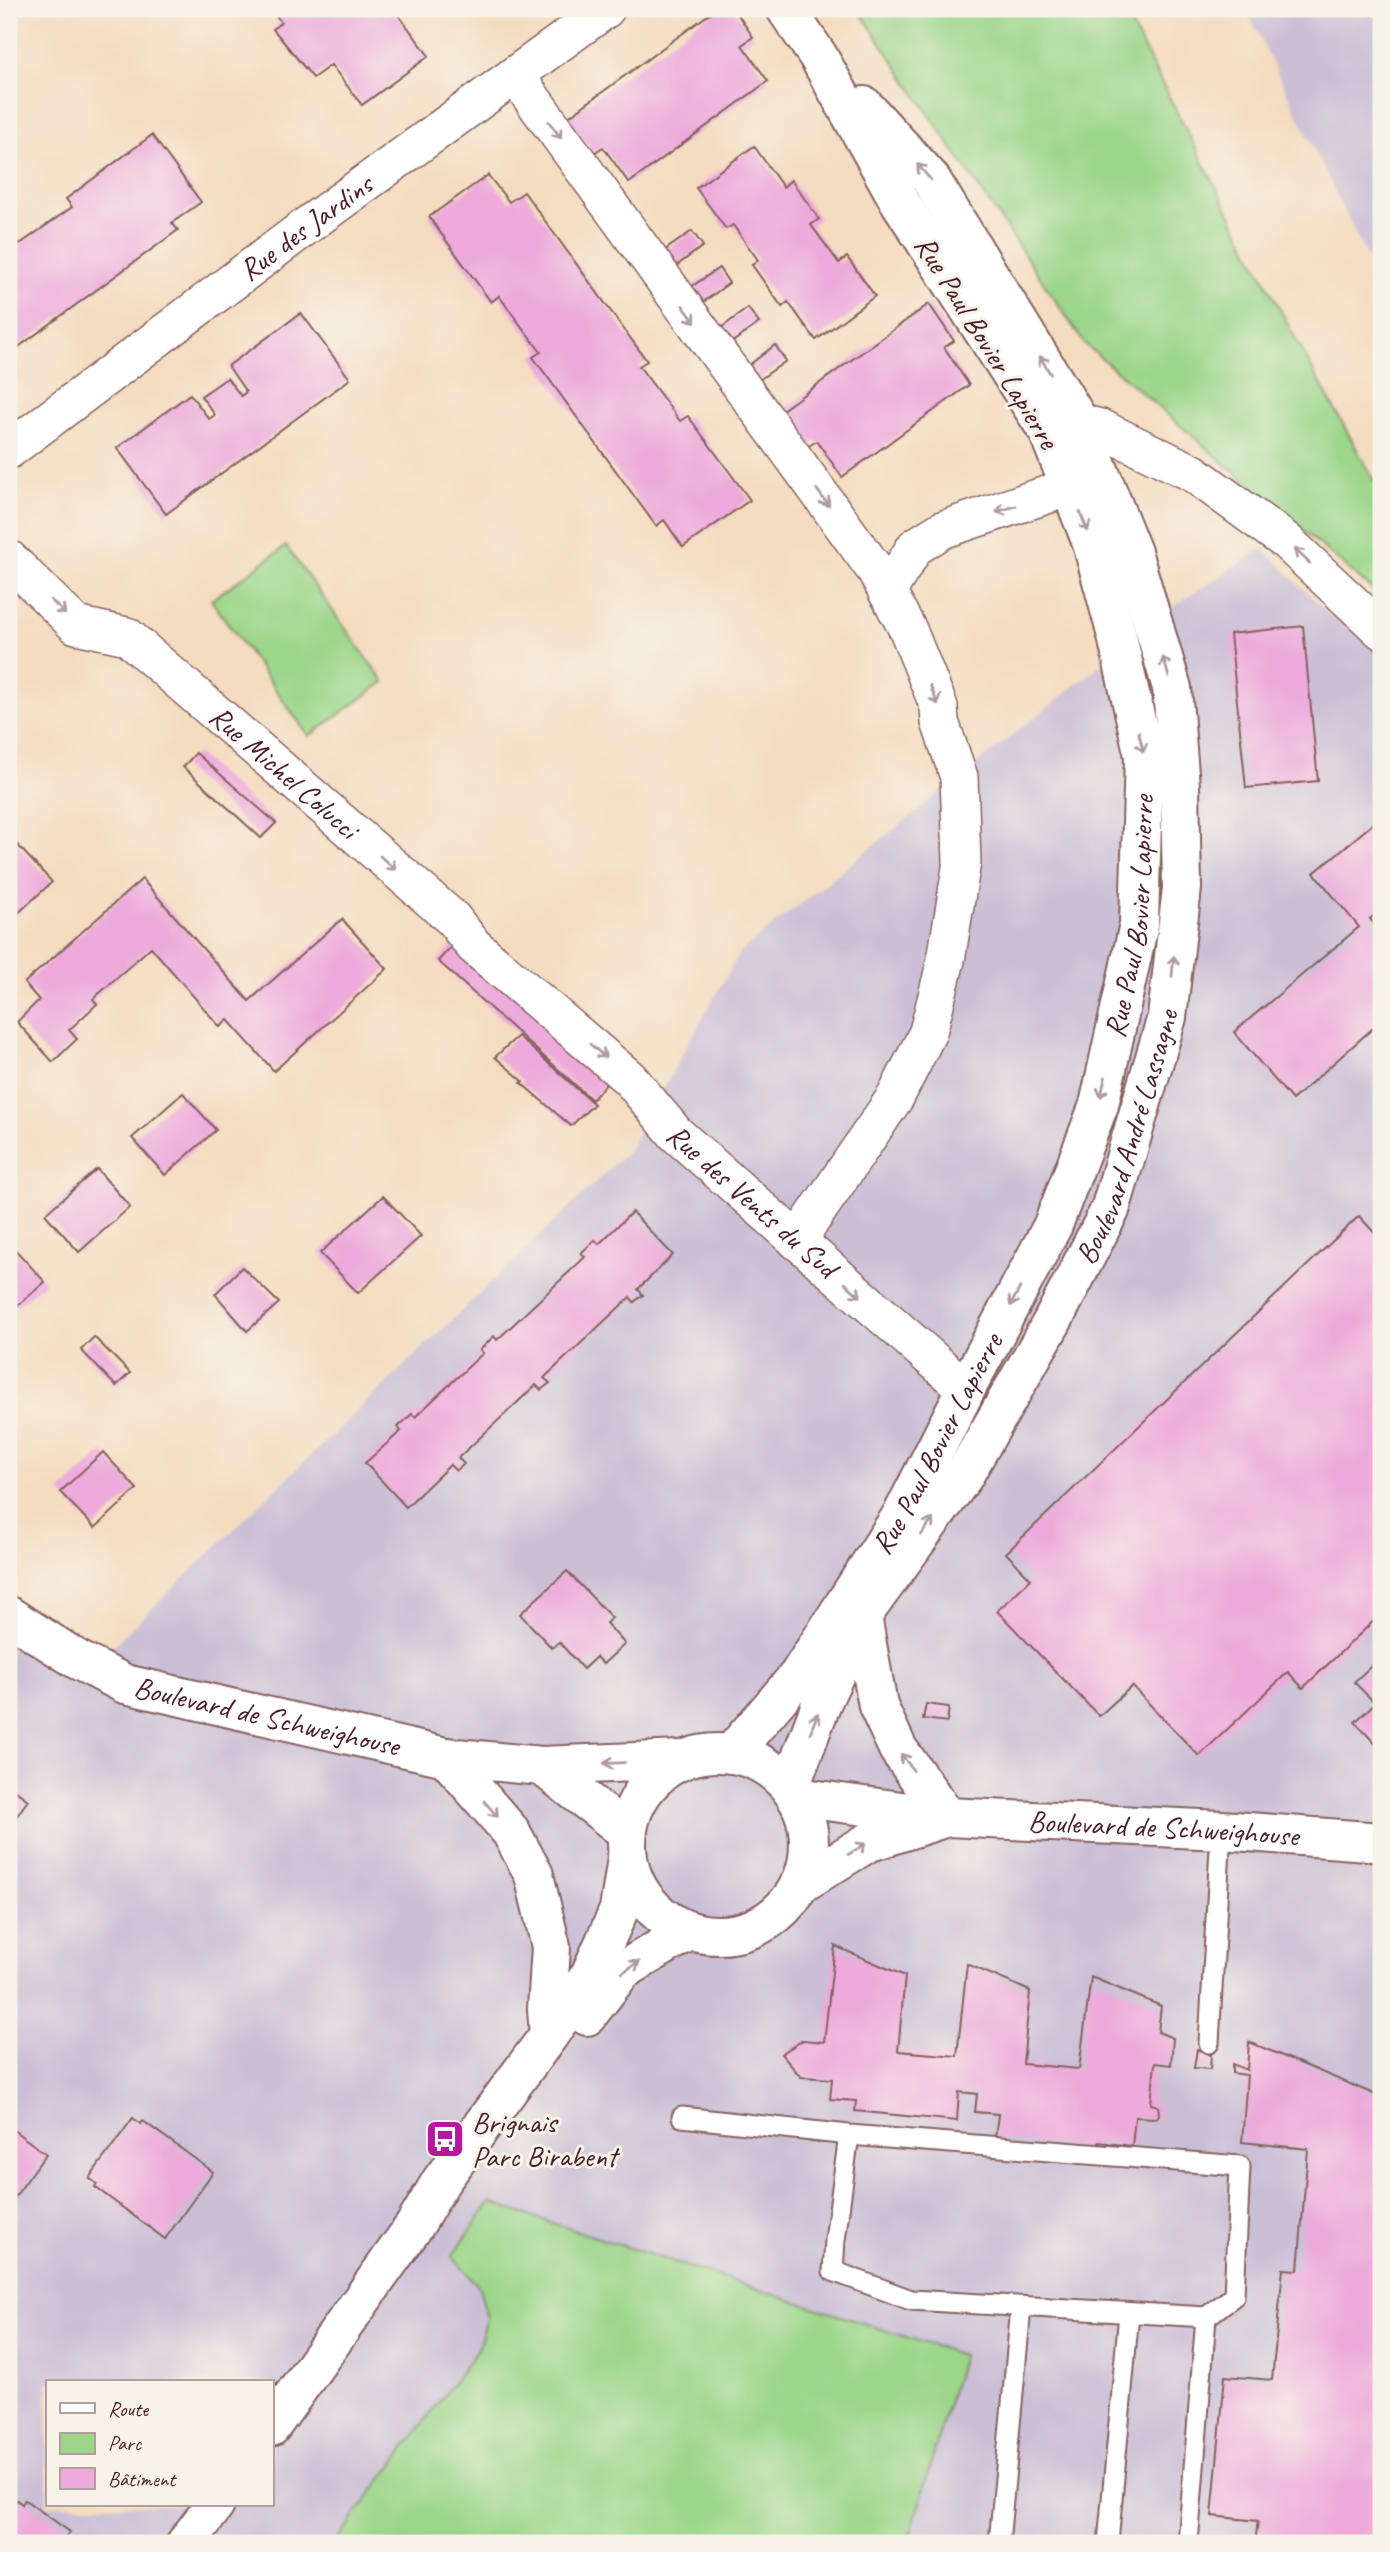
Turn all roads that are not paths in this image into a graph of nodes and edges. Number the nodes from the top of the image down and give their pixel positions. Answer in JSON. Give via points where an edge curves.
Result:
{"nodes":[{"id":1,"x":606,"y":9,"type":"edge"},
{"id":2,"x":786,"y":9,"type":"edge"},
{"id":3,"x":818,"y":56,"type":"junction"},
{"id":4,"x":515,"y":75,"type":"junction"},
{"id":5,"x":970,"y":241,"type":"junction"},
{"id":6,"x":943,"y":271,"type":"junction"},
{"id":7,"x":1080,"y":423,"type":"junction"},
{"id":8,"x":9,"y":450,"type":"edge"},
{"id":9,"x":1070,"y":486,"type":"junction"},
{"id":10,"x":9,"y":559,"type":"edge"},
{"id":11,"x":887,"y":592,"type":"junction"},
{"id":12,"x":1381,"y":630,"type":"edge"},
{"id":13,"x":546,"y":1007,"type":"joint"},
{"id":14,"x":797,"y":1241,"type":"junction"},
{"id":15,"x":966,"y":1389,"type":"junction"},
{"id":16,"x":9,"y":1616,"type":"edge"},
{"id":17,"x":862,"y":1616,"type":"junction"},
{"id":18,"x":731,"y":1754,"type":"junction"},
{"id":19,"x":446,"y":1757,"type":"junction"},
{"id":20,"x":682,"y":1760,"type":"junction"},
{"id":21,"x":542,"y":1766,"type":"junction"},
{"id":22,"x":793,"y":1792,"type":"junction"},
{"id":23,"x":947,"y":1817,"type":"junction"},
{"id":24,"x":1221,"y":1830,"type":"junction"},
{"id":25,"x":1381,"y":1842,"type":"edge"},
{"id":26,"x":627,"y":1845,"type":"junction"},
{"id":27,"x":799,"y":1885,"type":"junction"},
{"id":28,"x":689,"y":1931,"type":"junction"},
{"id":29,"x":549,"y":2035,"type":"junction"},
{"id":30,"x":1209,"y":2043,"type":"dead end"},
{"id":31,"x":682,"y":2117,"type":"dead end"},
{"id":32,"x":849,"y":2135,"type":"junction"},
{"id":33,"x":415,"y":2225,"type":"junction"},
{"id":34,"x":1021,"y":2306,"type":"junction"},
{"id":35,"x":1129,"y":2313,"type":"junction"},
{"id":36,"x":1206,"y":2318,"type":"junction"},
{"id":37,"x":273,"y":2424,"type":"edge"},
{"id":38,"x":214,"y":2506,"type":"edge"},
{"id":39,"x":186,"y":2543,"type":"edge"},
{"id":40,"x":999,"y":2543,"type":"edge"},
{"id":41,"x":1108,"y":2543,"type":"edge"},
{"id":42,"x":1188,"y":2543,"type":"edge"}],
"edges":[{"from":1,"to":4,"type":"street","name":"Rue des Jardins"},
{"from":2,"to":3,"type":"main road","name":"Rue Paul Bovier Lapierre"},
{"from":5,"to":3,"type":"main road","name":"Rue Paul Bovier Lapierre","one_way":true,"via":[[930,178]]},
{"from":3,"to":6,"type":"main road","name":"Rue Paul Bovier Lapierre"},
{"from":4,"to":8,"type":"street","name":"Rue des Jardins"},
{"from":4,"to":11,"type":"street","one_way":true},
{"from":5,"to":6,"type":"lane"},
{"from":7,"to":5,"type":"main road","name":"Rue Paul Bovier Lapierre","one_way":true},
{"from":6,"to":9,"type":"main road","name":"Rue Paul Bovier Lapierre","via":[[1048,431]]},
{"from":12,"to":7,"type":"street","name":"Rue Paul Bovier Lapierre","one_way":true,"via":[[1286,541],[1193,473],[1100,428]]},
{"from":17,"to":7,"type":"main road","name":"Boulevard André Lassagne","one_way":true,"via":[[963,1476],[1110,1210],[1167,1017],[1182,888],[1172,688],[1132,552]]},
{"from":9,"to":11,"type":"street","one_way":true,"via":[[942,530],[915,547]]},
{"from":9,"to":15,"type":"main road","name":"Rue Paul Bovier Lapierre","one_way":true,"via":[[1092,543],[1144,756],[1139,924],[1099,1105],[1053,1225]]},
{"from":10,"to":13,"type":"street","name":"Rue Michel Colucci","one_way":true,"via":[[76,625],[127,636],[453,919],[474,946]]},
{"from":11,"to":14,"type":"street","one_way":true,"via":[[939,707],[959,777],[962,862],[946,960],[928,1032],[896,1096]]},
{"from":13,"to":14,"type":"street","name":"Rue des Vents du Sud","one_way":true,"via":[[631,1079],[676,1134]]},
{"from":14,"to":15,"type":"street","name":"Rue des Vents du Sud","one_way":true},
{"from":15,"to":18,"type":"main road","name":"Rue Paul Bovier Lapierre","via":[[903,1513],[799,1676]]},
{"from":16,"to":19,"type":"main road","name":"Boulevard de Schweighouse","via":[[125,1684]]},
{"from":22,"to":17,"type":"main road","name":"Boulevard André Lassagne","one_way":true,"via":[[822,1702]]},
{"from":23,"to":17,"type":"main road","one_way":true,"via":[[898,1749],[878,1706]]},
{"from":18,"to":20,"type":"main road","via":[[706,1753]]},
{"from":18,"to":22,"type":"main road","via":[[773,1771]]},
{"from":19,"to":21,"type":"main road","name":"Boulevard de Schweighouse"},
{"from":19,"to":29,"type":"main road","one_way":true,"via":[[511,1832],[534,1875],[551,1947]]},
{"from":20,"to":21,"type":"main road","name":"Boulevard de Schweighouse","one_way":true},
{"from":20,"to":26,"type":"main road","via":[[656,1776],[637,1801]]},
{"from":21,"to":26,"type":"main road"},
{"from":22,"to":23,"type":"main road","name":"Boulevard de Schweighouse"},
{"from":22,"to":27,"type":"main road","via":[[806,1818],[809,1841]]},
{"from":23,"to":24,"type":"main road","name":"Boulevard de Schweighouse"},
{"from":27,"to":23,"type":"main road","name":"Boulevard de Schweighouse","one_way":true,"via":[[867,1843]]},
{"from":24,"to":25,"type":"main road","name":"Boulevard de Schweighouse"},
{"from":24,"to":30,"type":"lane"},
{"from":26,"to":28,"type":"main road","via":[[634,1882],[648,1903],[666,1920]]},
{"from":26,"to":29,"type":"main road","via":[[619,1910],[590,1975]]},
{"from":27,"to":28,"type":"main road","via":[[785,1907],[764,1923],[715,1935]]},
{"from":33,"to":28,"type":"main road","one_way":true,"via":[[452,2190],[622,1971]]},
{"from":29,"to":33,"type":"main road","via":[[441,2181]]},
{"from":31,"to":32,"type":"lane"},
{"from":32,"to":34,"type":"lane","via":[[833,2271],[911,2300]]},
{"from":32,"to":36,"type":"lane","via":[[1240,2166],[1234,2296]]},
{"from":33,"to":37,"type":"main road"},
{"from":34,"to":35,"type":"lane"},
{"from":34,"to":40,"type":"lane"},
{"from":35,"to":36,"type":"lane"},
{"from":35,"to":41,"type":"lane"},
{"from":36,"to":42,"type":"lane"},
{"from":38,"to":39,"type":"main road"}]}
